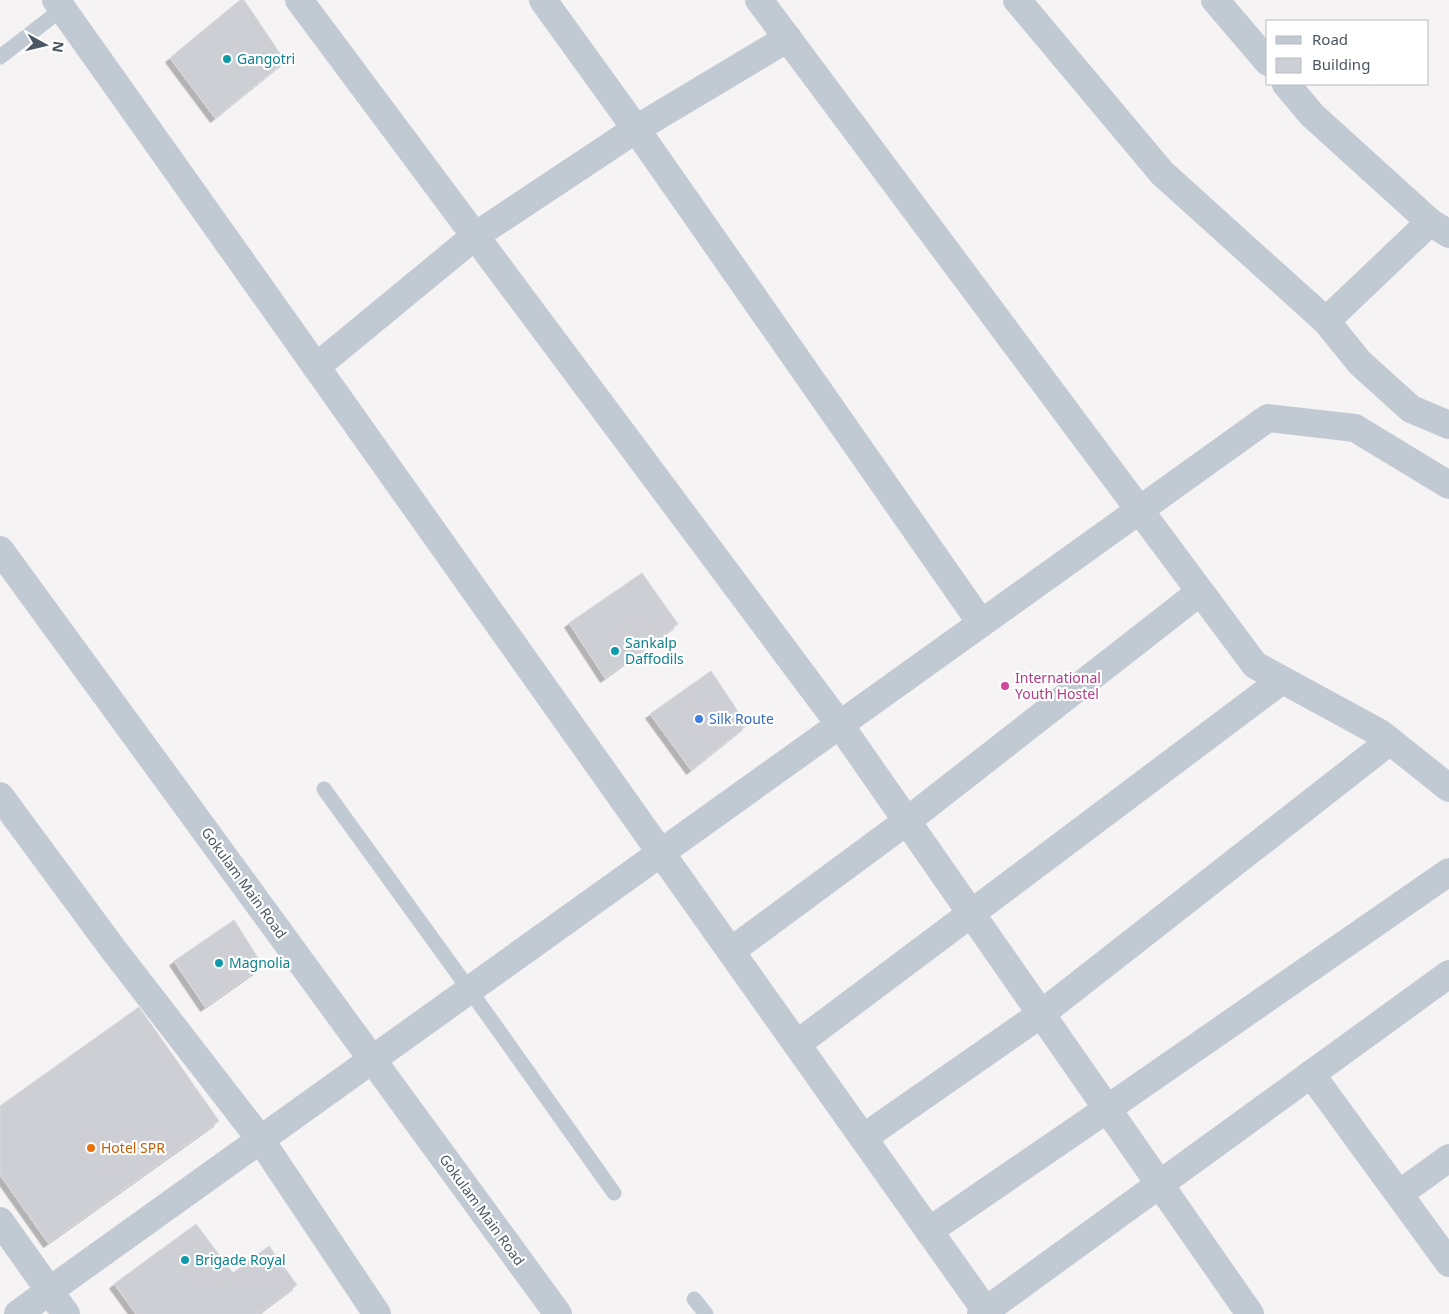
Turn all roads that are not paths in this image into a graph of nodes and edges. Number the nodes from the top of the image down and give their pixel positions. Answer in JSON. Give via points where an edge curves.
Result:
{"nodes":[{"id":1,"x":299,"y":0,"type":"edge"},
{"id":2,"x":543,"y":0,"type":"edge"},
{"id":3,"x":759,"y":0,"type":"edge"},
{"id":4,"x":1017,"y":0,"type":"edge"},
{"id":5,"x":1215,"y":0,"type":"edge"},
{"id":6,"x":59,"y":4,"type":"edge"},
{"id":7,"x":788,"y":38,"type":"junction"},
{"id":8,"x":0,"y":57,"type":"edge"},
{"id":9,"x":1266,"y":60,"type":"edge"},
{"id":10,"x":1287,"y":85,"type":"edge"},
{"id":11,"x":636,"y":129,"type":"junction"},
{"id":12,"x":1439,"y":228,"type":"edge"},
{"id":13,"x":475,"y":236,"type":"junction"},
{"id":14,"x":1326,"y":321,"type":"junction"},
{"id":15,"x":316,"y":367,"type":"junction"},
{"id":16,"x":1449,"y":425,"type":"edge"},
{"id":17,"x":1449,"y":485,"type":"edge"},
{"id":18,"x":1139,"y":510,"type":"junction"},
{"id":19,"x":0,"y":550,"type":"edge"},
{"id":20,"x":1200,"y":592,"type":"junction"},
{"id":21,"x":981,"y":623,"type":"junction"},
{"id":22,"x":1282,"y":680,"type":"junction"},
{"id":23,"x":840,"y":725,"type":"junction"},
{"id":24,"x":1390,"y":741,"type":"junction"},
{"id":25,"x":1449,"y":788,"type":"edge"},
{"id":26,"x":324,"y":789,"type":"dead end"},
{"id":27,"x":0,"y":796,"type":"edge"},
{"id":28,"x":907,"y":821,"type":"junction"},
{"id":29,"x":660,"y":853,"type":"junction"},
{"id":30,"x":1449,"y":872,"type":"edge"},
{"id":31,"x":971,"y":913,"type":"junction"},
{"id":32,"x":731,"y":952,"type":"junction"},
{"id":33,"x":1449,"y":974,"type":"edge"},
{"id":34,"x":469,"y":990,"type":"junction"},
{"id":35,"x":1041,"y":1014,"type":"junction"},
{"id":36,"x":797,"y":1044,"type":"junction"},
{"id":37,"x":372,"y":1059,"type":"junction"},
{"id":38,"x":1311,"y":1074,"type":"junction"},
{"id":39,"x":1107,"y":1109,"type":"junction"},
{"id":40,"x":863,"y":1138,"type":"junction"},
{"id":41,"x":260,"y":1139,"type":"junction"},
{"id":42,"x":1449,"y":1158,"type":"edge"},
{"id":43,"x":1160,"y":1185,"type":"junction"},
{"id":44,"x":614,"y":1193,"type":"dead end"},
{"id":45,"x":1399,"y":1194,"type":"junction"},
{"id":46,"x":0,"y":1220,"type":"edge"},
{"id":47,"x":929,"y":1231,"type":"junction"},
{"id":48,"x":1449,"y":1263,"type":"edge"},
{"id":49,"x":49,"y":1291,"type":"junction"},
{"id":50,"x":694,"y":1299,"type":"dead end"},
{"id":51,"x":985,"y":1313,"type":"edge"},
{"id":52,"x":18,"y":1314,"type":"edge"},
{"id":53,"x":66,"y":1314,"type":"edge"},
{"id":54,"x":378,"y":1314,"type":"edge"},
{"id":55,"x":558,"y":1314,"type":"edge"},
{"id":56,"x":706,"y":1314,"type":"edge"},
{"id":57,"x":1250,"y":1314,"type":"edge"}],
"edges":[{"from":1,"to":13,"type":"street"},
{"from":2,"to":11,"type":"street"},
{"from":3,"to":7,"type":"street"},
{"from":4,"to":14,"type":"street","via":[[1162,173]]},
{"from":5,"to":9,"type":"street"},
{"from":6,"to":8,"type":"lane"},
{"from":6,"to":15,"type":"street"},
{"from":7,"to":11,"type":"street"},
{"from":7,"to":18,"type":"street"},
{"from":10,"to":12,"type":"street","via":[[1312,115]]},
{"from":11,"to":13,"type":"street"},
{"from":11,"to":21,"type":"street"},
{"from":12,"to":14,"type":"street"},
{"from":13,"to":15,"type":"street"},
{"from":13,"to":23,"type":"street"},
{"from":14,"to":16,"type":"street","via":[[1360,363],[1411,409]]},
{"from":15,"to":29,"type":"street"},
{"from":17,"to":18,"type":"street","via":[[1355,428],[1268,418]]},
{"from":18,"to":20,"type":"street"},
{"from":18,"to":21,"type":"street"},
{"from":19,"to":37,"type":"street","name":"Gokulam Main Road"},
{"from":20,"to":22,"type":"street","via":[[1255,665]]},
{"from":20,"to":28,"type":"street"},
{"from":21,"to":23,"type":"street"},
{"from":22,"to":24,"type":"street"},
{"from":22,"to":31,"type":"street"},
{"from":23,"to":28,"type":"street"},
{"from":23,"to":29,"type":"street"},
{"from":24,"to":25,"type":"street"},
{"from":24,"to":35,"type":"street"},
{"from":26,"to":34,"type":"lane"},
{"from":27,"to":41,"type":"street","via":[[113,950]]},
{"from":28,"to":31,"type":"street"},
{"from":28,"to":32,"type":"street"},
{"from":29,"to":32,"type":"street"},
{"from":29,"to":34,"type":"street"},
{"from":30,"to":39,"type":"street"},
{"from":31,"to":35,"type":"street"},
{"from":31,"to":36,"type":"street"},
{"from":32,"to":36,"type":"street"},
{"from":33,"to":38,"type":"street"},
{"from":34,"to":37,"type":"street"},
{"from":34,"to":44,"type":"lane"},
{"from":35,"to":39,"type":"street"},
{"from":35,"to":40,"type":"street"},
{"from":36,"to":40,"type":"street"},
{"from":37,"to":41,"type":"street"},
{"from":37,"to":55,"type":"street","name":"Gokulam Main Road"},
{"from":38,"to":43,"type":"street"},
{"from":38,"to":45,"type":"street"},
{"from":39,"to":43,"type":"street"},
{"from":39,"to":47,"type":"street"},
{"from":40,"to":47,"type":"street"},
{"from":41,"to":49,"type":"street"},
{"from":41,"to":54,"type":"street"},
{"from":42,"to":45,"type":"street"},
{"from":43,"to":51,"type":"street"},
{"from":43,"to":57,"type":"street"},
{"from":45,"to":48,"type":"street"},
{"from":46,"to":49,"type":"street"},
{"from":47,"to":51,"type":"street"},
{"from":49,"to":52,"type":"street"},
{"from":49,"to":53,"type":"street"},
{"from":50,"to":56,"type":"lane"}]}
